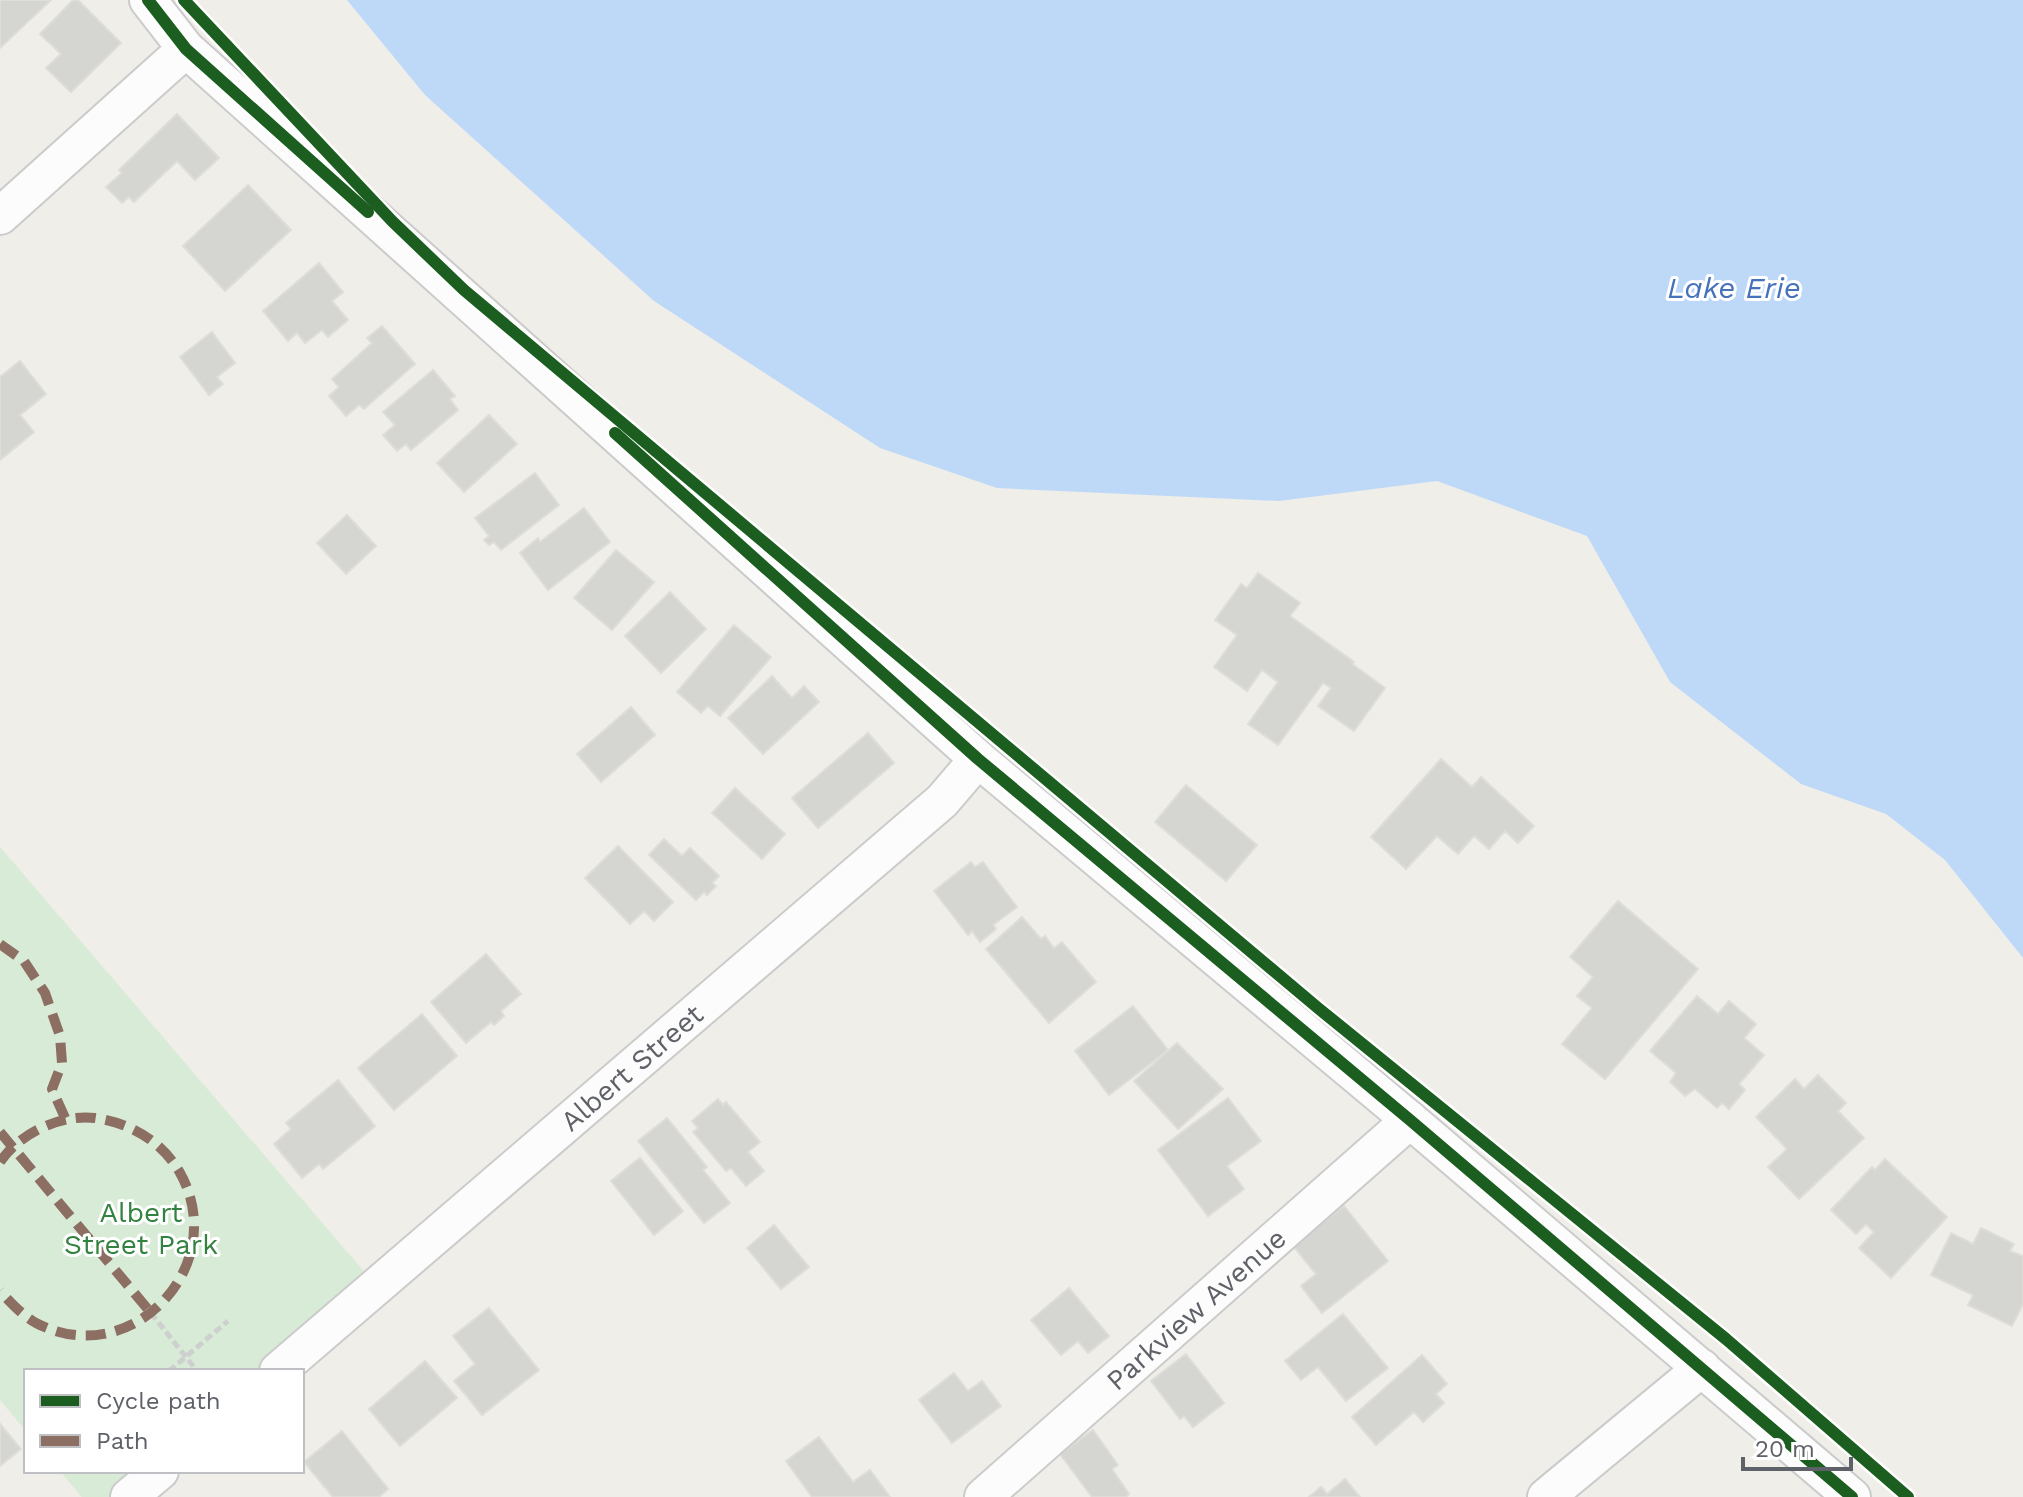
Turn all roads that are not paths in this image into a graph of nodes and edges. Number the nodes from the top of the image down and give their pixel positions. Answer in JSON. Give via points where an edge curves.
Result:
{"nodes":[{"id":1,"x":148,"y":0,"type":"edge"},
{"id":2,"x":186,"y":49,"type":"junction"},
{"id":3,"x":0,"y":216,"type":"edge"},
{"id":4,"x":978,"y":759,"type":"junction"},
{"id":5,"x":1410,"y":1120,"type":"junction"},
{"id":6,"x":1702,"y":1368,"type":"junction"},
{"id":7,"x":280,"y":1369,"type":"edge"},
{"id":8,"x":158,"y":1473,"type":"edge"},
{"id":9,"x":129,"y":1497,"type":"edge"},
{"id":10,"x":983,"y":1497,"type":"edge"},
{"id":11,"x":1546,"y":1497,"type":"edge"},
{"id":12,"x":1852,"y":1497,"type":"edge"}],
"edges":[{"from":1,"to":2,"type":"street"},
{"from":2,"to":3,"type":"street"},
{"from":2,"to":4,"type":"street"},
{"from":4,"to":5,"type":"street"},
{"from":4,"to":7,"type":"street","name":"Albert Street","via":[[942,801]]},
{"from":5,"to":6,"type":"street"},
{"from":5,"to":10,"type":"street","name":"Parkview Avenue"},
{"from":6,"to":11,"type":"street"},
{"from":6,"to":12,"type":"street"},
{"from":8,"to":9,"type":"street"}]}
